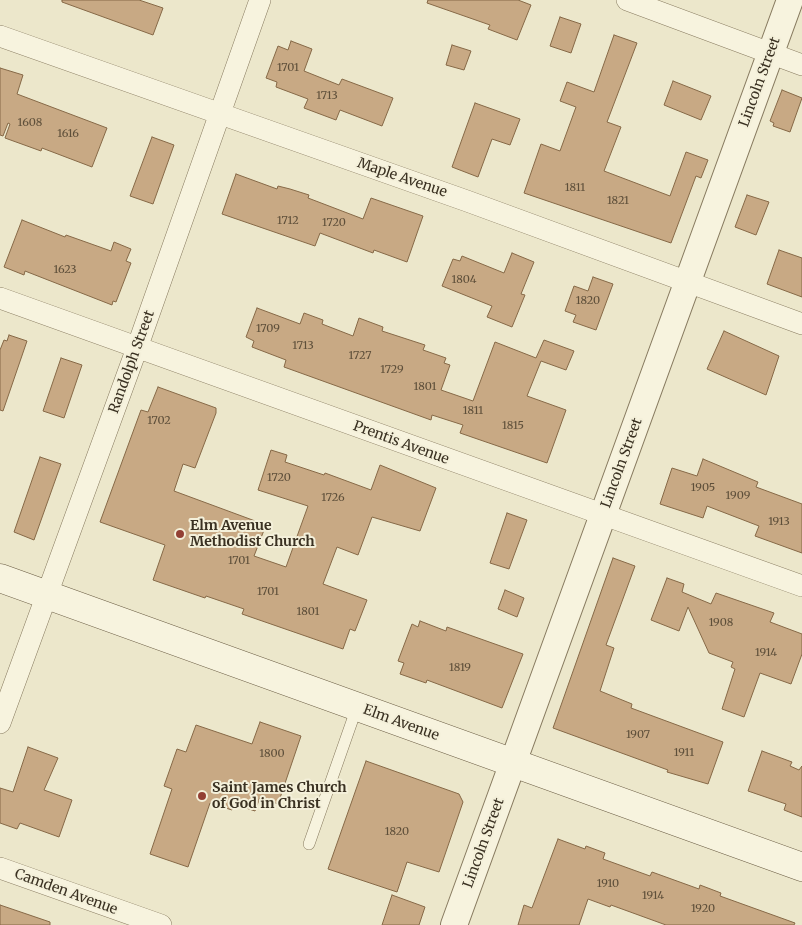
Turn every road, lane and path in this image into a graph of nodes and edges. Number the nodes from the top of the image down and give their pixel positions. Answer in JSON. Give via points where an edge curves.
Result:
{"nodes":[{"id":1,"x":260,"y":0,"type":"edge"},
{"id":2,"x":627,"y":0,"type":"edge"},
{"id":3,"x":790,"y":0,"type":"edge"},
{"id":4,"x":0,"y":36,"type":"edge"},
{"id":5,"x":771,"y":54,"type":"junction"},
{"id":6,"x":802,"y":65,"type":"edge"},
{"id":7,"x":220,"y":115,"type":"junction"},
{"id":8,"x":688,"y":282,"type":"junction"},
{"id":9,"x":0,"y":298,"type":"edge"},
{"id":10,"x":802,"y":324,"type":"edge"},
{"id":11,"x":137,"y":348,"type":"junction"},
{"id":12,"x":603,"y":515,"type":"junction"},
{"id":13,"x":0,"y":578,"type":"edge"},
{"id":14,"x":802,"y":586,"type":"edge"},
{"id":15,"x":47,"y":595,"type":"junction"},
{"id":16,"x":357,"y":707,"type":"junction"},
{"id":17,"x":0,"y":723,"type":"edge"},
{"id":18,"x":513,"y":763,"type":"junction"},
{"id":19,"x":309,"y":844,"type":"dead end"},
{"id":20,"x":0,"y":868,"type":"edge"},
{"id":21,"x":802,"y":868,"type":"edge"},
{"id":22,"x":161,"y":925,"type":"edge"},
{"id":23,"x":454,"y":925,"type":"edge"}],
"edges":[{"from":1,"to":7,"type":"street","name":"Randolph Street"},
{"from":2,"to":5,"type":"street"},
{"from":3,"to":5,"type":"street","name":"Lincoln Street"},
{"from":4,"to":7,"type":"street","name":"Maple Avenue"},
{"from":5,"to":6,"type":"street"},
{"from":5,"to":8,"type":"street","name":"Lincoln Street"},
{"from":7,"to":8,"type":"street","name":"Maple Avenue"},
{"from":7,"to":11,"type":"street","name":"Randolph Street"},
{"from":8,"to":10,"type":"street","name":"Maple Avenue"},
{"from":8,"to":12,"type":"street","name":"Lincoln Street"},
{"from":9,"to":11,"type":"street","name":"Prentis Avenue"},
{"from":11,"to":12,"type":"street","name":"Prentis Avenue"},
{"from":11,"to":15,"type":"street","name":"Randolph Street"},
{"from":12,"to":14,"type":"street","name":"Prentis Avenue"},
{"from":12,"to":18,"type":"street","name":"Lincoln Street"},
{"from":13,"to":15,"type":"main road","name":"Elm Avenue"},
{"from":15,"to":16,"type":"main road","name":"Elm Avenue"},
{"from":15,"to":17,"type":"street","name":"Randolph Street"},
{"from":16,"to":18,"type":"main road","name":"Elm Avenue"},
{"from":16,"to":19,"type":"lane"},
{"from":18,"to":21,"type":"main road","name":"Elm Avenue"},
{"from":18,"to":23,"type":"street","name":"Lincoln Street"},
{"from":20,"to":22,"type":"street","name":"Camden Avenue"}]}
